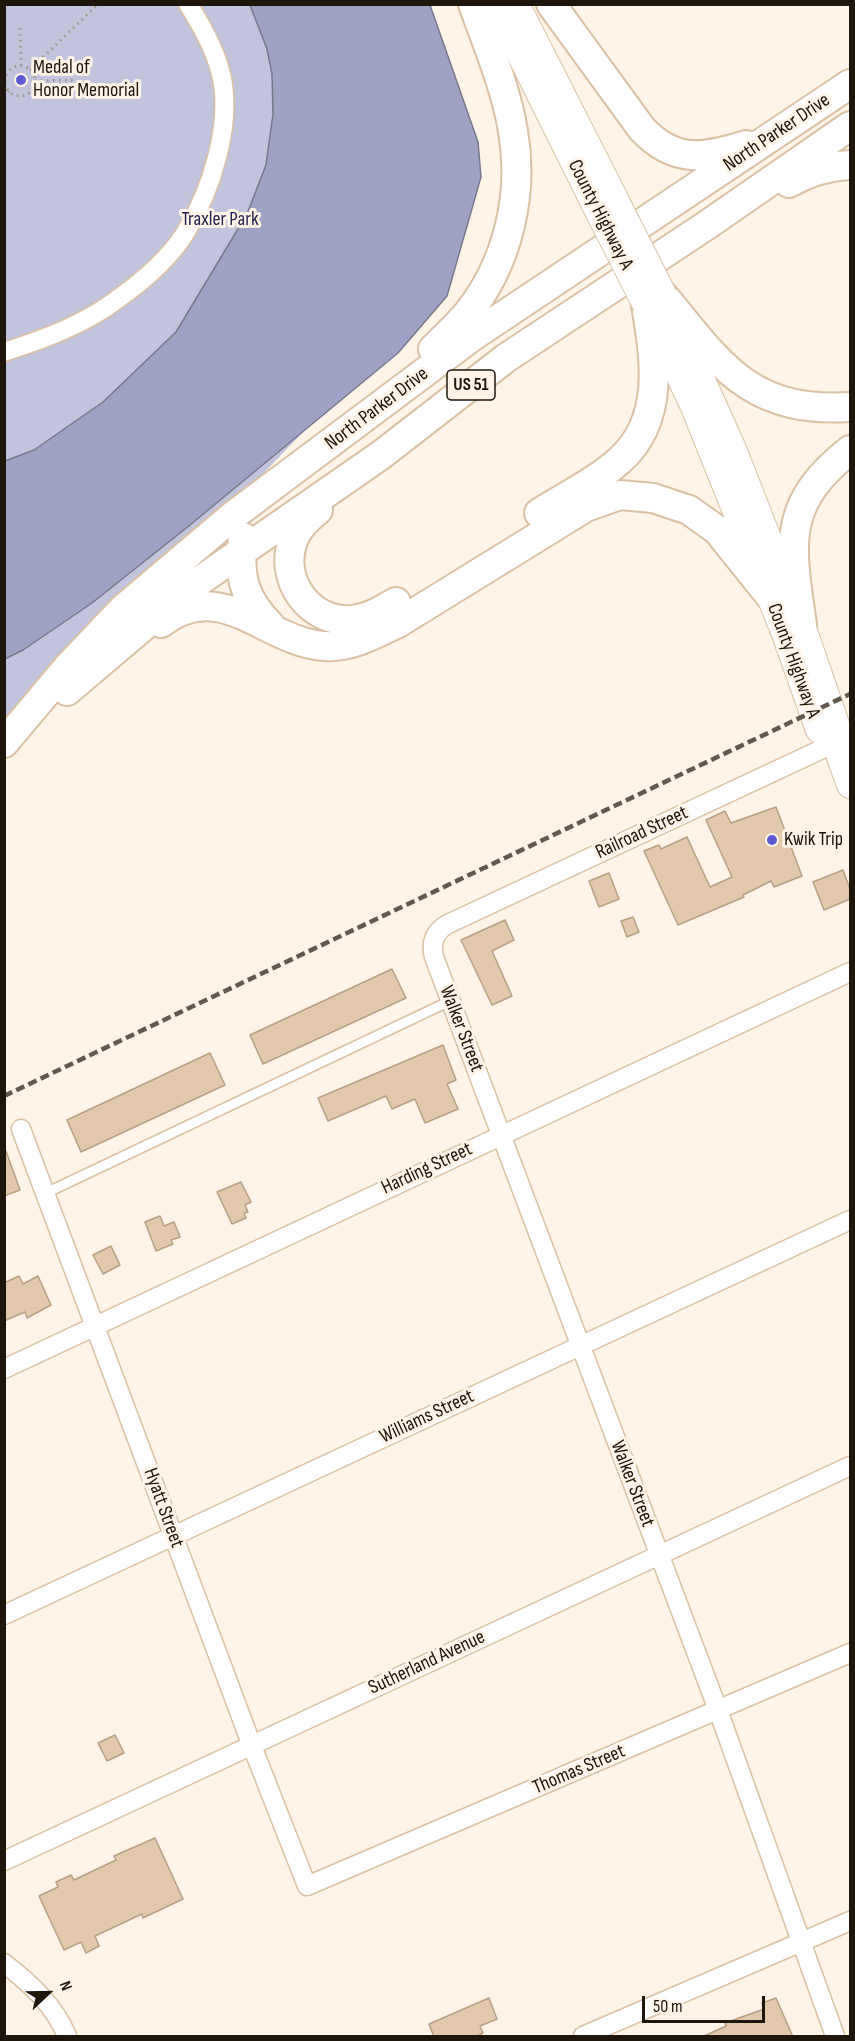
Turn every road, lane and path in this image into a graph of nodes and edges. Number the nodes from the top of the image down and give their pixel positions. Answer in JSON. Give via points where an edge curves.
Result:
{"nodes":[{"id":1,"x":98,"y":4,"type":"edge"},
{"id":2,"x":188,"y":4,"type":"edge"},
{"id":3,"x":473,"y":4,"type":"edge"},
{"id":4,"x":495,"y":4,"type":"edge"},
{"id":5,"x":516,"y":4,"type":"edge"},
{"id":6,"x":550,"y":4,"type":"edge"},
{"id":7,"x":20,"y":28,"type":"dead end"},
{"id":8,"x":21,"y":66,"type":"junction"},
{"id":9,"x":30,"y":70,"type":"junction"},
{"id":10,"x":75,"y":80,"type":"dead end"},
{"id":11,"x":35,"y":81,"type":"junction"},
{"id":12,"x":9,"y":91,"type":"junction"},
{"id":13,"x":843,"y":93,"type":"edge"},
{"id":14,"x":4,"y":96,"type":"edge"},
{"id":15,"x":850,"y":126,"type":"edge"},
{"id":16,"x":768,"y":138,"type":"junction"},
{"id":17,"x":850,"y":165,"type":"edge"},
{"id":18,"x":605,"y":202,"type":"junction"},
{"id":19,"x":707,"y":225,"type":"junction"},
{"id":20,"x":655,"y":300,"type":"junction"},
{"id":21,"x":4,"y":352,"type":"edge"},
{"id":22,"x":381,"y":405,"type":"junction"},
{"id":23,"x":850,"y":407,"type":"edge"},
{"id":24,"x":850,"y":450,"type":"edge"},
{"id":25,"x":381,"y":455,"type":"junction"},
{"id":26,"x":283,"y":479,"type":"junction"},
{"id":27,"x":241,"y":552,"type":"junction"},
{"id":28,"x":770,"y":596,"type":"junction"},
{"id":29,"x":802,"y":625,"type":"junction"},
{"id":30,"x":274,"y":629,"type":"junction"},
{"id":31,"x":113,"y":652,"type":"junction"},
{"id":32,"x":843,"y":739,"type":"edge"},
{"id":33,"x":4,"y":743,"type":"edge"},
{"id":34,"x":4,"y":750,"type":"edge"},
{"id":35,"x":850,"y":785,"type":"edge"},
{"id":36,"x":436,"y":933,"type":"joint"},
{"id":37,"x":850,"y":972,"type":"edge"},
{"id":38,"x":450,"y":1001,"type":"junction"},
{"id":39,"x":21,"y":1129,"type":"dead end"},
{"id":40,"x":501,"y":1134,"type":"junction"},
{"id":41,"x":46,"y":1193,"type":"junction"},
{"id":42,"x":850,"y":1220,"type":"edge"},
{"id":43,"x":95,"y":1327,"type":"junction"},
{"id":44,"x":580,"y":1346,"type":"junction"},
{"id":45,"x":4,"y":1369,"type":"edge"},
{"id":46,"x":850,"y":1466,"type":"edge"},
{"id":47,"x":172,"y":1535,"type":"junction"},
{"id":48,"x":659,"y":1555,"type":"junction"},
{"id":49,"x":4,"y":1615,"type":"edge"},
{"id":50,"x":850,"y":1653,"type":"edge"},
{"id":51,"x":718,"y":1710,"type":"junction"},
{"id":52,"x":252,"y":1746,"type":"junction"},
{"id":53,"x":4,"y":1861,"type":"edge"},
{"id":54,"x":307,"y":1886,"type":"joint"},
{"id":55,"x":850,"y":1921,"type":"edge"},
{"id":56,"x":801,"y":1943,"type":"junction"},
{"id":57,"x":4,"y":1963,"type":"edge"},
{"id":58,"x":67,"y":2037,"type":"edge"},
{"id":59,"x":583,"y":2037,"type":"edge"},
{"id":60,"x":835,"y":2037,"type":"edge"}],
"edges":[{"from":1,"to":9,"type":"path"},
{"from":2,"to":21,"type":"street","via":[[212,48],[224,98],[217,159],[184,235],[166,257],[119,299],[75,325]]},
{"from":3,"to":22,"type":"main road","via":[[514,132],[510,226],[502,254],[468,312]]},
{"from":4,"to":18,"type":"main road","name":"County Highway A"},
{"from":5,"to":18,"type":"main road","name":"County Highway A"},
{"from":6,"to":16,"type":"main road","via":[[655,143],[669,151],[694,156]]},
{"from":7,"to":8,"type":"path"},
{"from":8,"to":9,"type":"path"},
{"from":8,"to":12,"type":"path","via":[[8,72],[5,82]]},
{"from":9,"to":11,"type":"path"},
{"from":10,"to":11,"type":"path"},
{"from":11,"to":12,"type":"path","via":[[27,94],[18,96]]},
{"from":12,"to":14,"type":"path"},
{"from":13,"to":16,"type":"main road","name":"North Parker Drive","number":"US 51"},
{"from":15,"to":19,"type":"main road","name":"North Parker Drive","number":"US 51"},
{"from":16,"to":22,"type":"main road","name":"North Parker Drive","number":"US 51","via":[[473,336]]},
{"from":17,"to":19,"type":"main road","via":[[803,175]]},
{"from":18,"to":20,"type":"main road","name":"County Highway A","bridge":true},
{"from":19,"to":25,"type":"main road","name":"North Parker Drive","number":"US 51","via":[[506,358]]},
{"from":20,"to":23,"type":"main road","via":[[752,388],[795,405]]},
{"from":20,"to":25,"type":"main road","via":[[655,374],[650,412],[638,438],[620,461],[381,611],[350,620],[326,616],[306,602],[291,579],[288,566],[294,538],[305,521]]},
{"from":20,"to":28,"type":"main road","name":"County Highway A"},
{"from":20,"to":29,"type":"main road","name":"County Highway A","via":[[733,449]]},
{"from":22,"to":26,"type":"main road","name":"North Parker Drive","number":"US 51"},
{"from":24,"to":29,"type":"main road","via":[[816,482],[797,519],[793,552]]},
{"from":25,"to":27,"type":"main road","name":"North Parker Drive","number":"US 51"},
{"from":26,"to":27,"type":"main road","via":[[249,519]]},
{"from":26,"to":33,"type":"main road","name":"North Parker Drive","number":"US 51","via":[[123,609]]},
{"from":27,"to":30,"type":"main road","via":[[240,568],[247,593],[257,613]]},
{"from":27,"to":31,"type":"main road","name":"North Parker Drive","number":"US 51","via":[[185,591]]},
{"from":28,"to":30,"type":"main road","via":[[717,530],[689,510],[653,498],[620,495],[586,507],[369,637],[345,645],[323,646]]},
{"from":28,"to":32,"type":"main road","name":"County Highway A","via":[[819,730]]},
{"from":29,"to":32,"type":"main road","name":"County Highway A"},
{"from":30,"to":31,"type":"main road","via":[[212,605],[171,616]]},
{"from":31,"to":34,"type":"main road","name":"North Parker Drive","number":"US 51","via":[[29,723]]},
{"from":32,"to":35,"type":"main road"},
{"from":32,"to":36,"type":"street","name":"Railroad Street"},
{"from":36,"to":38,"type":"street","name":"Walker Street","via":[[432,949]]},
{"from":37,"to":40,"type":"street","name":"Harding Street"},
{"from":38,"to":40,"type":"street","name":"Walker Street"},
{"from":38,"to":41,"type":"lane"},
{"from":39,"to":41,"type":"street","name":"Hyatt Street"},
{"from":40,"to":43,"type":"street","name":"Harding Street"},
{"from":40,"to":44,"type":"street","name":"Walker Street"},
{"from":41,"to":43,"type":"street","name":"Hyatt Street"},
{"from":42,"to":44,"type":"street","name":"Williams Street"},
{"from":43,"to":45,"type":"street","name":"Harding Street"},
{"from":43,"to":47,"type":"street","name":"Hyatt Street"},
{"from":44,"to":47,"type":"street","name":"Williams Street"},
{"from":44,"to":48,"type":"street","name":"Walker Street"},
{"from":46,"to":48,"type":"street","name":"Sutherland Avenue"},
{"from":47,"to":49,"type":"street","name":"Williams Street"},
{"from":47,"to":52,"type":"street","name":"Hyatt Street"},
{"from":48,"to":51,"type":"street","name":"Walker Street"},
{"from":48,"to":52,"type":"street","name":"Sutherland Avenue"},
{"from":50,"to":51,"type":"street","name":"Thomas Street"},
{"from":51,"to":54,"type":"street","name":"Thomas Street"},
{"from":51,"to":56,"type":"street","name":"Walker Street"},
{"from":52,"to":53,"type":"street","name":"Sutherland Avenue"},
{"from":52,"to":54,"type":"street","name":"Hyatt Street"},
{"from":55,"to":56,"type":"street"},
{"from":56,"to":59,"type":"street"},
{"from":56,"to":60,"type":"street","name":"Walker Street"},
{"from":57,"to":58,"type":"street","via":[[46,2000]]}]}
